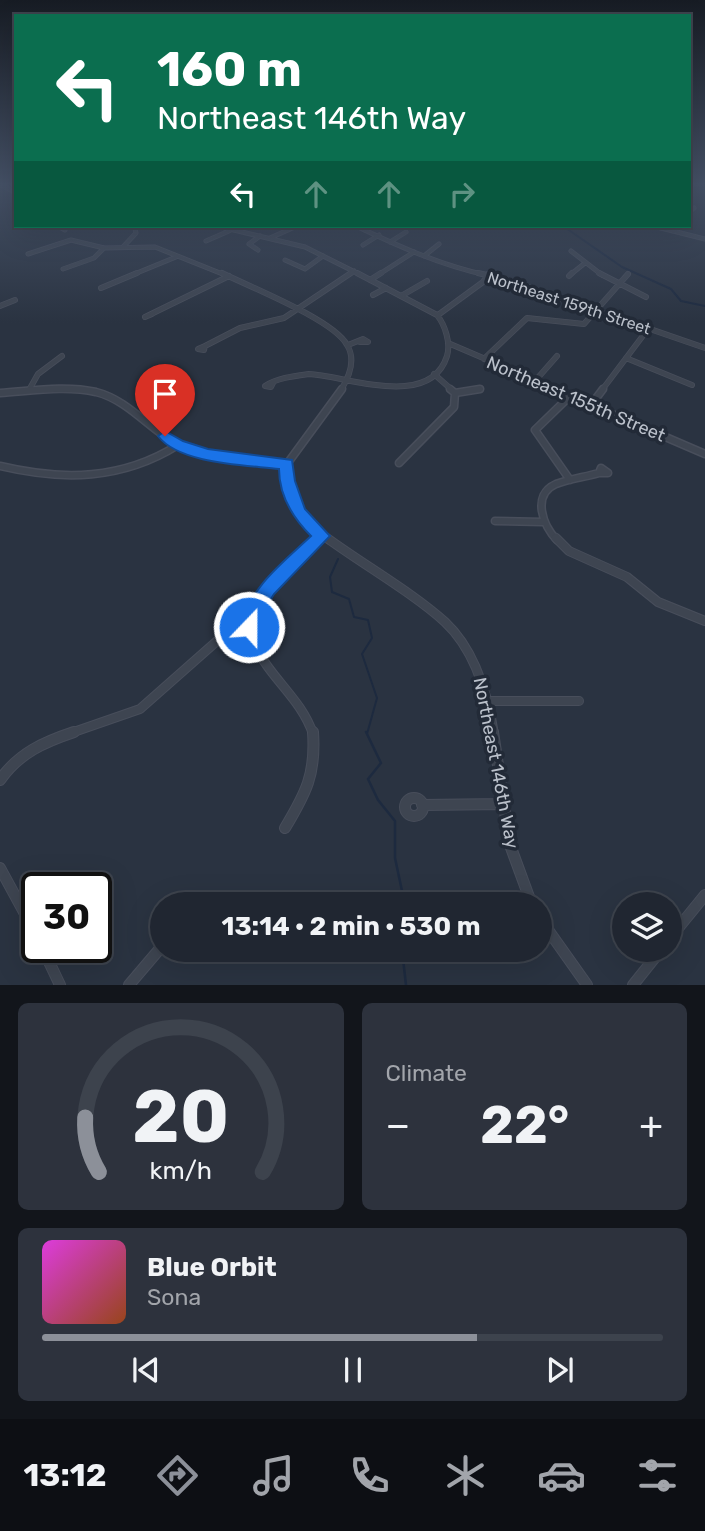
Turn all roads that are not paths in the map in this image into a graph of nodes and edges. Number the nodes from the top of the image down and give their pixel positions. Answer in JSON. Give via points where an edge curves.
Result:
{"nodes":[{"id":1,"x":135,"y":231,"type":"edge"},
{"id":2,"x":229,"y":231,"type":"edge"},
{"id":3,"x":236,"y":231,"type":"edge"},
{"id":4,"x":281,"y":231,"type":"edge"},
{"id":5,"x":373,"y":231,"type":"edge"},
{"id":6,"x":667,"y":231,"type":"edge"},
{"id":7,"x":672,"y":231,"type":"edge"},
{"id":8,"x":406,"y":232,"type":"dead end"},
{"id":9,"x":379,"y":235,"type":"junction"},
{"id":10,"x":260,"y":236,"type":"junction"},
{"id":11,"x":661,"y":237,"type":"dead end"},
{"id":12,"x":269,"y":238,"type":"junction"},
{"id":13,"x":705,"y":239,"type":"edge"},
{"id":14,"x":206,"y":241,"type":"dead end"},
{"id":15,"x":390,"y":242,"type":"junction"},
{"id":16,"x":439,"y":244,"type":"dead end"},
{"id":17,"x":363,"y":245,"type":"dead end"},
{"id":18,"x":123,"y":247,"type":"junction"},
{"id":19,"x":104,"y":248,"type":"junction"},
{"id":20,"x":258,"y":250,"type":"dead end"},
{"id":21,"x":571,"y":251,"type":"dead end"},
{"id":22,"x":414,"y":252,"type":"junction"},
{"id":23,"x":28,"y":254,"type":"dead end"},
{"id":24,"x":323,"y":256,"type":"junction"},
{"id":25,"x":424,"y":256,"type":"junction"},
{"id":26,"x":176,"y":257,"type":"junction"},
{"id":27,"x":285,"y":260,"type":"dead end"},
{"id":28,"x":585,"y":262,"type":"junction"},
{"id":29,"x":63,"y":269,"type":"dead end"},
{"id":30,"x":354,"y":271,"type":"junction"},
{"id":31,"x":628,"y":274,"type":"dead end"},
{"id":32,"x":488,"y":275,"type":"junction"},
{"id":33,"x":229,"y":276,"type":"junction"},
{"id":34,"x":569,"y":276,"type":"dead end"},
{"id":35,"x":370,"y":280,"type":"junction"},
{"id":36,"x":427,"y":281,"type":"dead end"},
{"id":37,"x":620,"y":282,"type":"junction"},
{"id":38,"x":101,"y":288,"type":"dead end"},
{"id":39,"x":386,"y":288,"type":"junction"},
{"id":40,"x":373,"y":295,"type":"dead end"},
{"id":41,"x":401,"y":296,"type":"junction"},
{"id":42,"x":646,"y":297,"type":"dead end"},
{"id":43,"x":15,"y":300,"type":"dead end"},
{"id":44,"x":418,"y":304,"type":"junction"},
{"id":45,"x":0,"y":306,"type":"edge"},
{"id":46,"x":297,"y":310,"type":"junction"},
{"id":47,"x":409,"y":310,"type":"dead end"},
{"id":48,"x":596,"y":311,"type":"junction"},
{"id":49,"x":152,"y":314,"type":"dead end"},
{"id":50,"x":439,"y":316,"type":"junction"},
{"id":51,"x":648,"y":328,"type":"junction"},
{"id":52,"x":360,"y":342,"type":"dead end"},
{"id":53,"x":448,"y":343,"type":"junction"},
{"id":54,"x":348,"y":345,"type":"junction"},
{"id":55,"x":205,"y":346,"type":"dead end"},
{"id":56,"x":705,"y":348,"type":"edge"},
{"id":57,"x":62,"y":356,"type":"dead end"},
{"id":58,"x":557,"y":356,"type":"dead end"},
{"id":59,"x":484,"y":359,"type":"junction"},
{"id":60,"x":626,"y":359,"type":"junction"},
{"id":61,"x":434,"y":374,"type":"junction"},
{"id":62,"x":348,"y":379,"type":"junction"},
{"id":63,"x":535,"y":381,"type":"junction"},
{"id":64,"x":273,"y":383,"type":"dead end"},
{"id":65,"x":692,"y":385,"type":"dead end"},
{"id":66,"x":480,"y":389,"type":"dead end"},
{"id":67,"x":29,"y":390,"type":"junction"},
{"id":68,"x":0,"y":393,"type":"edge"},
{"id":69,"x":455,"y":393,"type":"junction"},
{"id":70,"x":570,"y":396,"type":"junction"},
{"id":71,"x":591,"y":405,"type":"junction"},
{"id":72,"x":178,"y":445,"type":"junction"},
{"id":73,"x":705,"y":454,"type":"edge"},
{"id":74,"x":399,"y":463,"type":"dead end"},
{"id":75,"x":287,"y":464,"type":"junction"},
{"id":76,"x":0,"y":466,"type":"edge"},
{"id":77,"x":599,"y":473,"type":"dead end"},
{"id":78,"x":569,"y":480,"type":"junction"},
{"id":79,"x":495,"y":521,"type":"dead end"},
{"id":80,"x":543,"y":522,"type":"junction"},
{"id":81,"x":322,"y":536,"type":"junction"},
{"id":82,"x":705,"y":621,"type":"edge"},
{"id":83,"x":249,"y":627,"type":"junction"},
{"id":84,"x":488,"y":701,"type":"junction"},
{"id":85,"x":579,"y":701,"type":"dead end"},
{"id":86,"x":0,"y":780,"type":"edge"},
{"id":87,"x":503,"y":804,"type":"junction"},
{"id":88,"x":422,"y":805,"type":"dead end"},
{"id":89,"x":285,"y":828,"type":"dead end"},
{"id":90,"x":0,"y":868,"type":"edge"},
{"id":91,"x":527,"y":892,"type":"edge"},
{"id":92,"x":705,"y":895,"type":"edge"},
{"id":93,"x":21,"y":907,"type":"edge"},
{"id":94,"x":682,"y":924,"type":"edge"},
{"id":95,"x":552,"y":936,"type":"edge"},
{"id":96,"x":150,"y":960,"type":"edge"},
{"id":97,"x":651,"y":962,"type":"edge"},
{"id":98,"x":50,"y":963,"type":"edge"},
{"id":99,"x":60,"y":985,"type":"edge"},
{"id":100,"x":129,"y":985,"type":"edge"},
{"id":101,"x":587,"y":985,"type":"edge"},
{"id":102,"x":633,"y":985,"type":"edge"}],
"edges":[{"from":1,"to":18,"type":"street"},
{"from":2,"to":14,"type":"street"},
{"from":3,"to":10,"type":"street"},
{"from":4,"to":12,"type":"street"},
{"from":5,"to":9,"type":"street","name":"Northeast 159th Street"},
{"from":6,"to":11,"type":"street"},
{"from":7,"to":13,"type":"street"},
{"from":8,"to":15,"type":"street"},
{"from":9,"to":15,"type":"street","name":"Northeast 159th Street"},
{"from":9,"to":17,"type":"street"},
{"from":10,"to":12,"type":"street"},
{"from":10,"to":20,"type":"street","via":[[249,244]]},
{"from":12,"to":24,"type":"street"},
{"from":15,"to":22,"type":"street","name":"Northeast 159th Street"},
{"from":16,"to":25,"type":"street"},
{"from":18,"to":19,"type":"street"},
{"from":18,"to":26,"type":"street","via":[[155,247]]},
{"from":19,"to":23,"type":"street","via":[[71,240]]},
{"from":19,"to":29,"type":"street","via":[[93,258]]},
{"from":21,"to":28,"type":"street"},
{"from":22,"to":25,"type":"street","name":"Northeast 159th Street"},
{"from":22,"to":35,"type":"street"},
{"from":24,"to":27,"type":"street","via":[[305,269]]},
{"from":24,"to":30,"type":"street"},
{"from":25,"to":32,"type":"street","name":"Northeast 159th Street"},
{"from":26,"to":33,"type":"street"},
{"from":26,"to":38,"type":"street"},
{"from":28,"to":34,"type":"street"},
{"from":28,"to":37,"type":"street"},
{"from":30,"to":35,"type":"street"},
{"from":30,"to":46,"type":"street"},
{"from":31,"to":37,"type":"street"},
{"from":32,"to":48,"type":"street","name":"Northeast 159th Street"},
{"from":32,"to":50,"type":"street"},
{"from":33,"to":46,"type":"street"},
{"from":33,"to":49,"type":"street"},
{"from":35,"to":39,"type":"street"},
{"from":36,"to":41,"type":"street"},
{"from":37,"to":42,"type":"street"},
{"from":37,"to":48,"type":"street"},
{"from":39,"to":40,"type":"street"},
{"from":39,"to":41,"type":"street"},
{"from":41,"to":44,"type":"street"},
{"from":43,"to":45,"type":"street"},
{"from":44,"to":47,"type":"street"},
{"from":44,"to":50,"type":"street"},
{"from":46,"to":54,"type":"street","via":[[335,329]]},
{"from":46,"to":55,"type":"street","via":[[281,319],[240,328]]},
{"from":48,"to":51,"type":"street","name":"Northeast 159th Street"},
{"from":48,"to":59,"type":"street","via":[[578,326],[527,318]]},
{"from":50,"to":53,"type":"street"},
{"from":51,"to":56,"type":"street","name":"Northeast 159th Street"},
{"from":51,"to":60,"type":"street"},
{"from":52,"to":54,"type":"street"},
{"from":53,"to":59,"type":"street","name":"Northeast 155th Street"},
{"from":53,"to":61,"type":"street","via":[[444,362]]},
{"from":54,"to":62,"type":"street"},
{"from":57,"to":67,"type":"street","via":[[37,374]]},
{"from":58,"to":63,"type":"street"},
{"from":59,"to":63,"type":"street","name":"Northeast 155th Street"},
{"from":60,"to":65,"type":"street"},
{"from":60,"to":71,"type":"street"},
{"from":61,"to":62,"type":"street","via":[[399,387]]},
{"from":61,"to":69,"type":"street"},
{"from":62,"to":64,"type":"street","via":[[298,374]]},
{"from":62,"to":75,"type":"street"},
{"from":63,"to":70,"type":"street","name":"Northeast 155th Street"},
{"from":66,"to":69,"type":"street"},
{"from":67,"to":68,"type":"street"},
{"from":67,"to":72,"type":"street","via":[[75,390],[107,396]]},
{"from":69,"to":74,"type":"street","via":[[454,407]]},
{"from":70,"to":71,"type":"street","name":"Northeast 155th Street"},
{"from":70,"to":78,"type":"street","via":[[538,423],[536,435]]},
{"from":71,"to":73,"type":"street","name":"Northeast 155th Street"},
{"from":72,"to":75,"type":"street","via":[[207,455]]},
{"from":72,"to":76,"type":"street","via":[[148,464],[108,473],[56,476]]},
{"from":75,"to":81,"type":"street","name":"Northeast 146th Way","via":[[287,481],[298,513]]},
{"from":77,"to":78,"type":"street"},
{"from":78,"to":80,"type":"street","via":[[545,492]]},
{"from":79,"to":80,"type":"street"},
{"from":80,"to":82,"type":"street","via":[[569,551],[623,574],[658,602]]},
{"from":81,"to":83,"type":"street","via":[[268,588]]},
{"from":81,"to":84,"type":"street","name":"Northeast 146th Way","via":[[446,622],[477,664]]},
{"from":83,"to":86,"type":"street","via":[[221,636],[147,705],[36,747],[11,764]]},
{"from":83,"to":89,"type":"street","via":[[260,661],[302,707],[313,736],[315,758],[302,801]]},
{"from":84,"to":85,"type":"street"},
{"from":84,"to":87,"type":"street","name":"Northeast 146th Way"},
{"from":87,"to":88,"type":"street"},
{"from":87,"to":91,"type":"street","name":"Northeast 146th Way","via":[[510,846]]},
{"from":90,"to":93,"type":"street"},
{"from":92,"to":94,"type":"street"},
{"from":95,"to":101,"type":"street"},
{"from":96,"to":100,"type":"street"},
{"from":97,"to":102,"type":"street"},
{"from":98,"to":99,"type":"street"}]}
